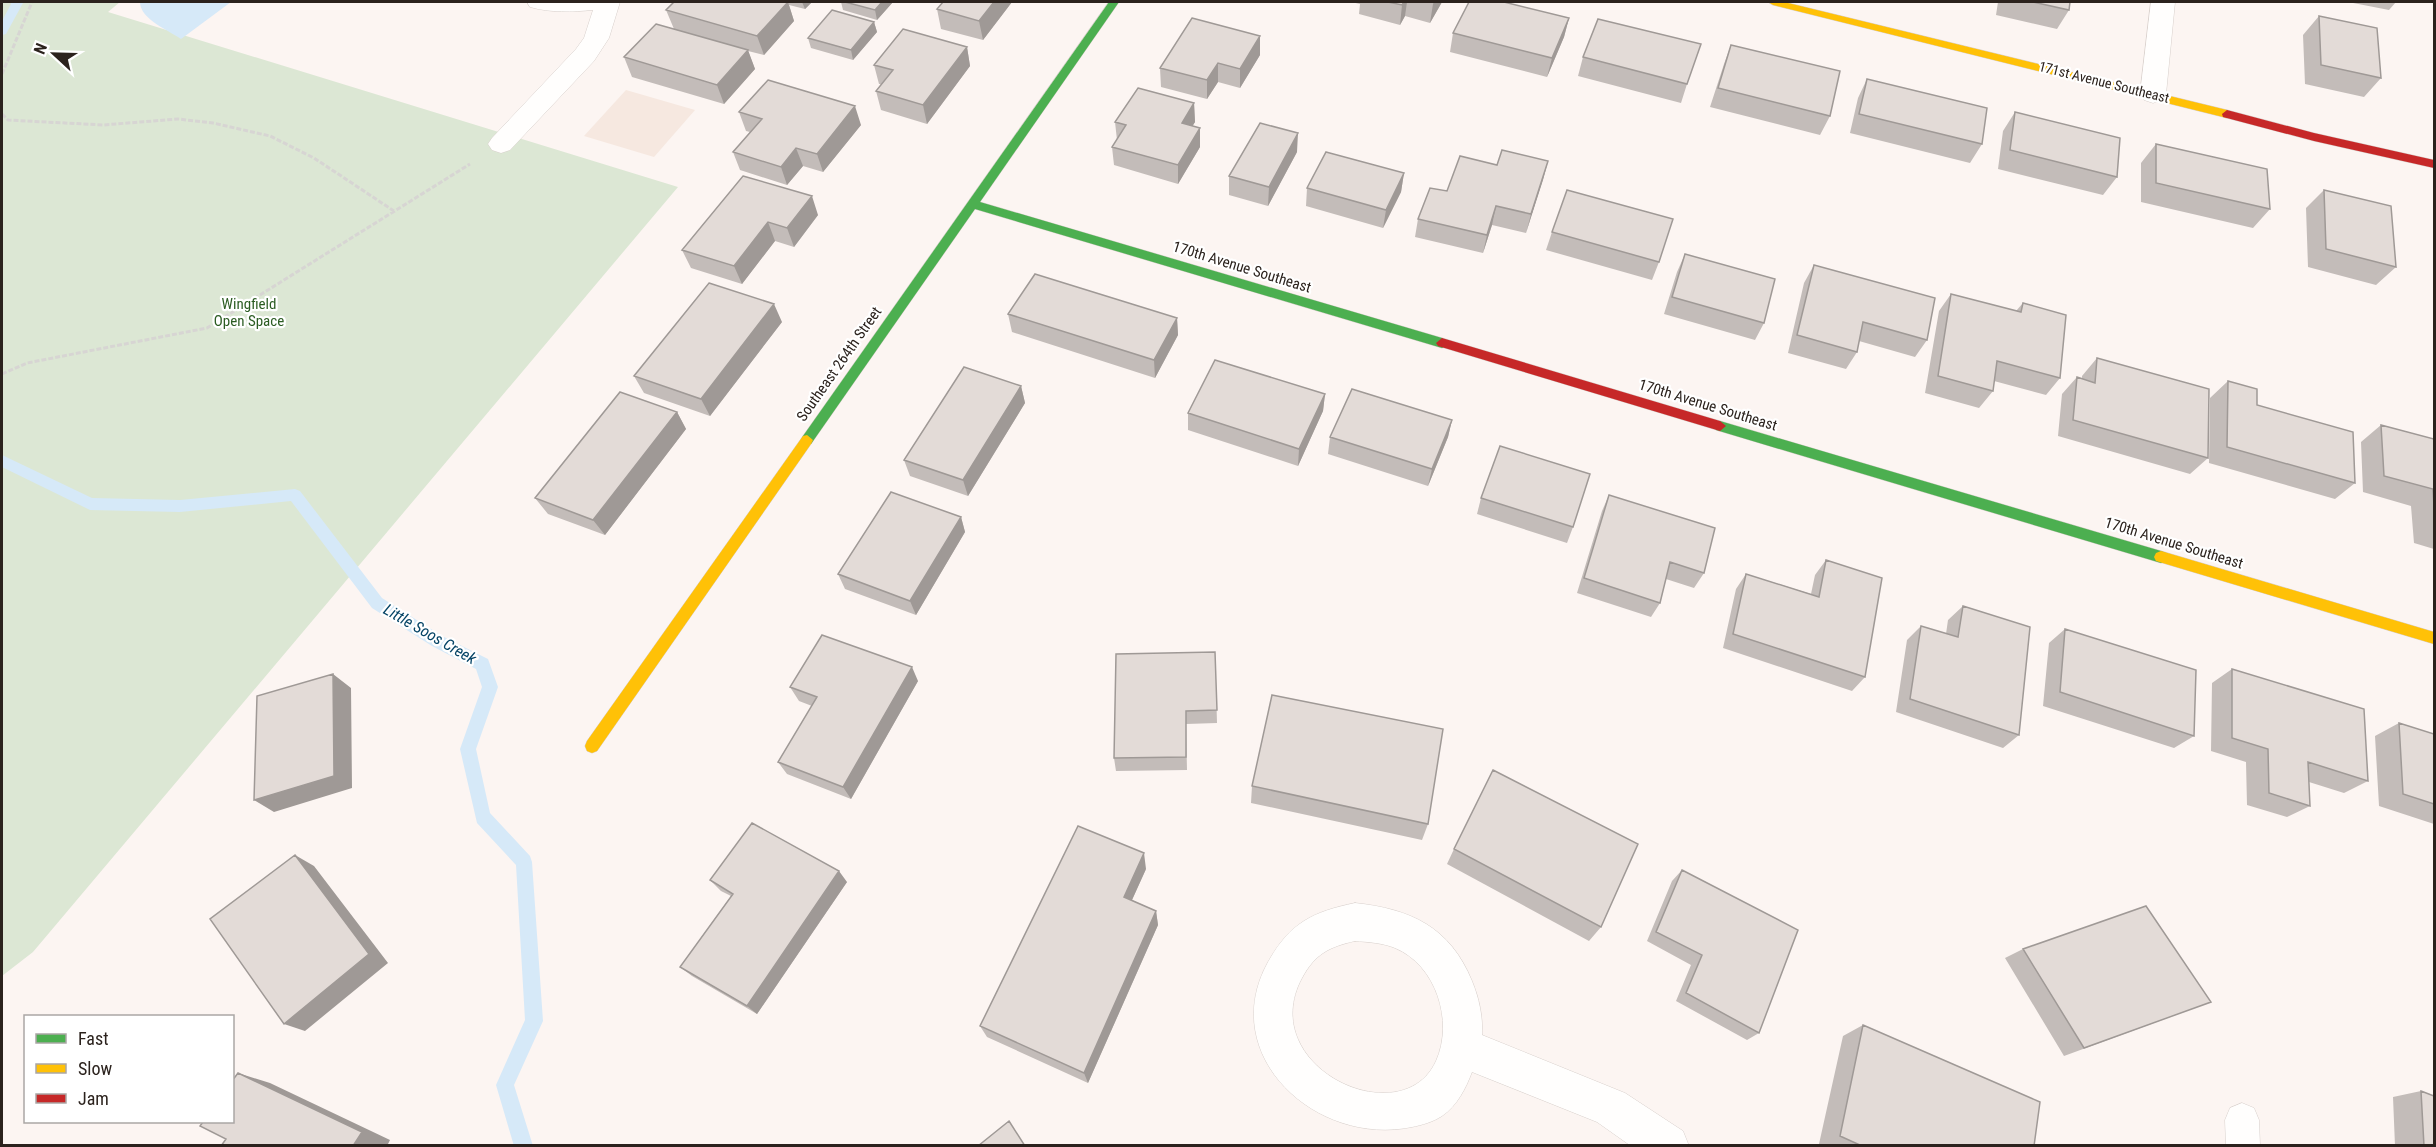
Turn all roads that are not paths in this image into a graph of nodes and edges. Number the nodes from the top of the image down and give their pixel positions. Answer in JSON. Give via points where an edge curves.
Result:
{"nodes":[{"id":1,"x":539,"y":2,"type":"edge"},
{"id":2,"x":598,"y":2,"type":"edge"},
{"id":3,"x":608,"y":2,"type":"edge"},
{"id":4,"x":1114,"y":2,"type":"edge"},
{"id":5,"x":1773,"y":2,"type":"edge"},
{"id":6,"x":2163,"y":2,"type":"edge"},
{"id":7,"x":2153,"y":94,"type":"junction"},
{"id":8,"x":501,"y":144,"type":"road end"},
{"id":9,"x":2434,"y":164,"type":"edge"},
{"id":10,"x":972,"y":204,"type":"junction"},
{"id":11,"x":2434,"y":638,"type":"edge"},
{"id":12,"x":592,"y":746,"type":"dead end"},
{"id":13,"x":1461,"y":1047,"type":"junction"},
{"id":14,"x":1668,"y":1146,"type":"edge"}],
"edges":[{"from":1,"to":2,"type":"street"},
{"from":3,"to":8,"type":"street","via":[[596,38],[585,55]]},
{"from":4,"to":10,"type":"street","name":"Southeast 264th Street"},
{"from":5,"to":7,"type":"street","name":"171st Avenue Southeast"},
{"from":6,"to":7,"type":"street"},
{"from":7,"to":9,"type":"street","name":"171st Avenue Southeast"},
{"from":10,"to":11,"type":"street","name":"170th Avenue Southeast"},
{"from":10,"to":12,"type":"street","name":"Southeast 264th Street"},
{"from":13,"to":13,"type":"street","via":[[1463,1015],[1455,984],[1438,958],[1414,937],[1386,925],[1356,922],[1328,928],[1302,945],[1283,968],[1273,998],[1272,1031],[1283,1063],[1303,1091],[1332,1111],[1365,1120],[1398,1117],[1427,1102],[1450,1078]]},
{"from":13,"to":14,"type":"street","via":[[1611,1107]]}]}
